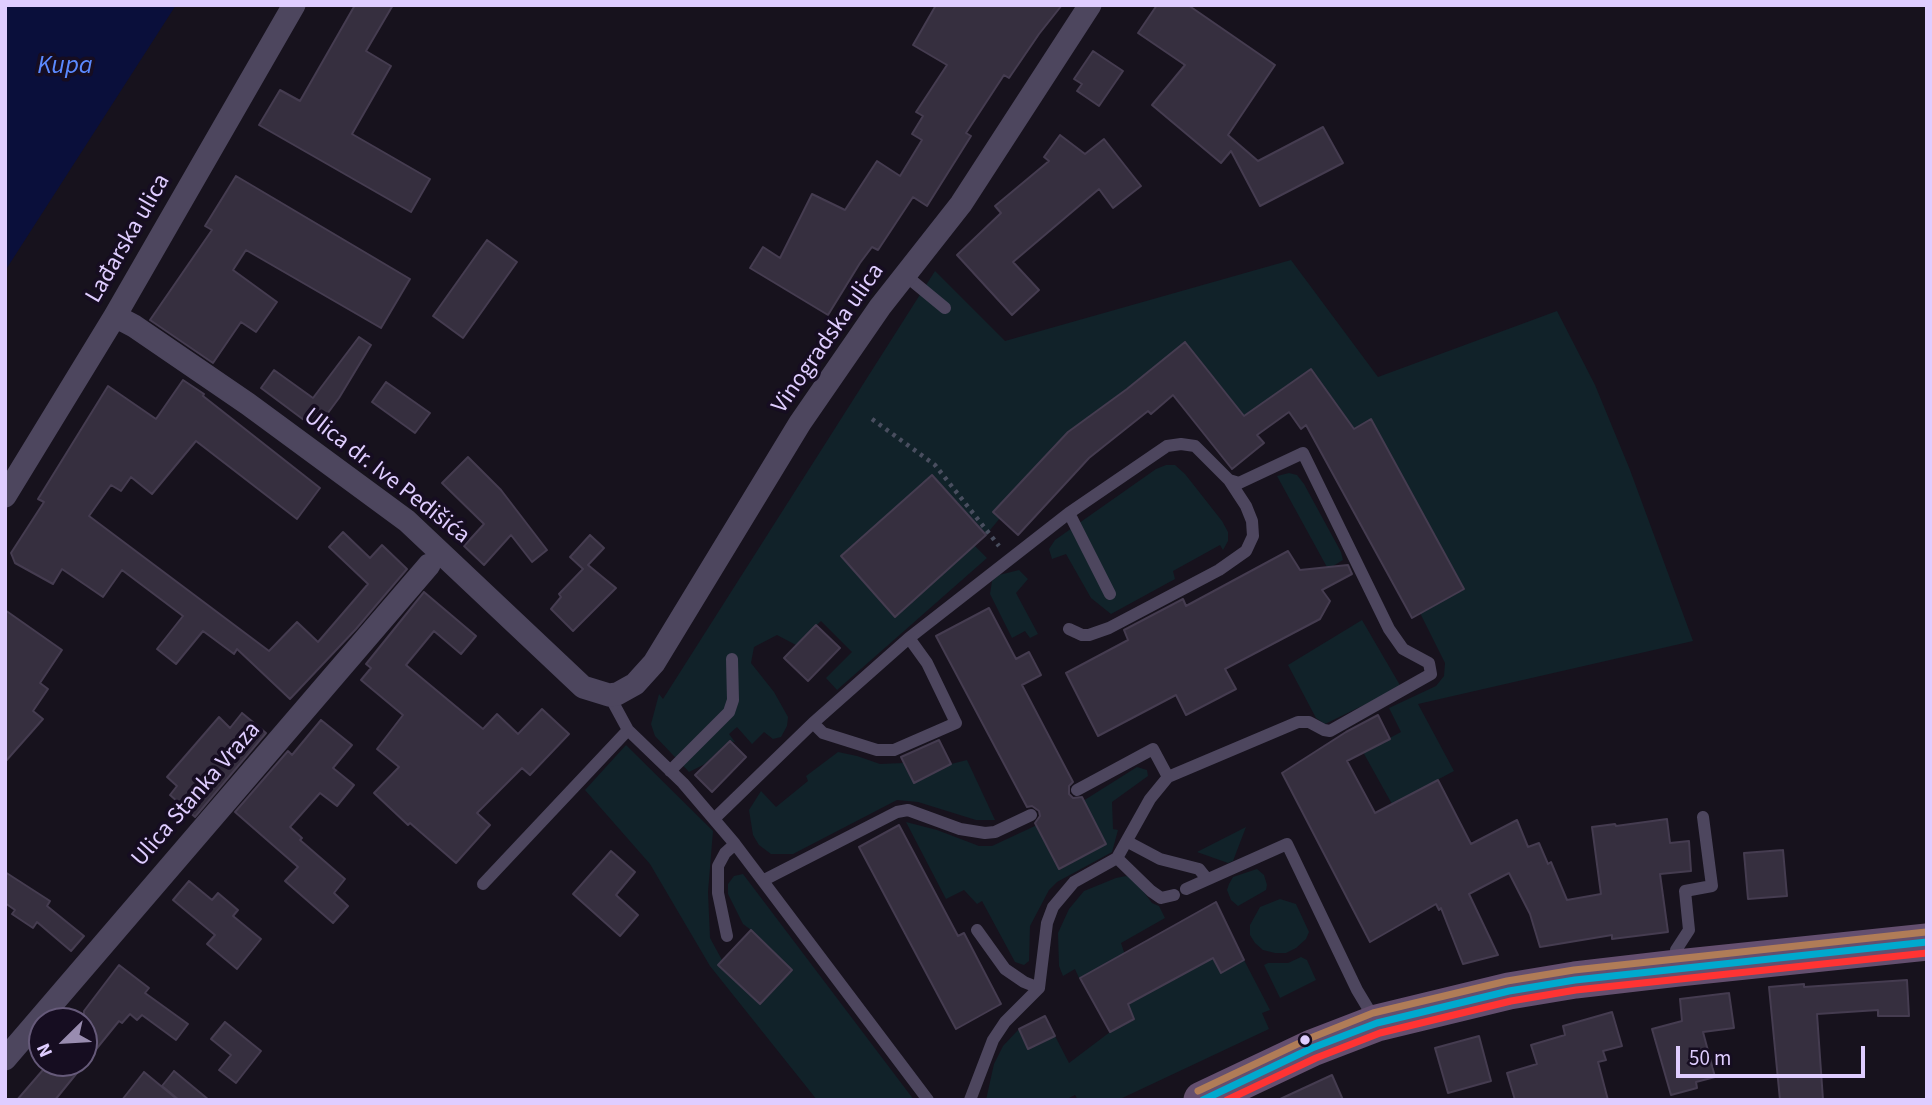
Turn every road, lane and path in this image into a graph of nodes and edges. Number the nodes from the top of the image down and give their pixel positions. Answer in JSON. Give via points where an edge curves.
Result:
{"nodes":[{"id":1,"x":294,"y":5,"type":"edge"},
{"id":2,"x":1090,"y":5,"type":"edge"},
{"id":3,"x":905,"y":275,"type":"junction"},
{"id":4,"x":945,"y":308,"type":"dead end"},
{"id":5,"x":115,"y":316,"type":"junction"},
{"id":6,"x":872,"y":419,"type":"dead end"},
{"id":7,"x":1229,"y":480,"type":"junction"},
{"id":8,"x":5,"y":496,"type":"edge"},
{"id":9,"x":1069,"y":513,"type":"junction"},
{"id":10,"x":1010,"y":559,"type":"junction"},
{"id":11,"x":429,"y":565,"type":"dead end"},
{"id":12,"x":1110,"y":594,"type":"dead end"},
{"id":13,"x":1069,"y":629,"type":"dead end"},
{"id":14,"x":909,"y":638,"type":"junction"},
{"id":15,"x":732,"y":659,"type":"dead end"},
{"id":16,"x":609,"y":695,"type":"junction"},
{"id":17,"x":813,"y":723,"type":"junction"},
{"id":18,"x":628,"y":730,"type":"junction"},
{"id":19,"x":670,"y":771,"type":"junction"},
{"id":20,"x":1168,"y":778,"type":"junction"},
{"id":21,"x":1077,"y":790,"type":"dead end"},
{"id":22,"x":1031,"y":815,"type":"dead end"},
{"id":23,"x":1703,"y":817,"type":"dead end"},
{"id":24,"x":715,"y":818,"type":"junction"},
{"id":25,"x":1128,"y":842,"type":"junction"},
{"id":26,"x":735,"y":844,"type":"junction"},
{"id":27,"x":1117,"y":858,"type":"junction"},
{"id":28,"x":1207,"y":879,"type":"junction"},
{"id":29,"x":764,"y":880,"type":"junction"},
{"id":30,"x":483,"y":884,"type":"dead end"},
{"id":31,"x":977,"y":930,"type":"dead end"},
{"id":32,"x":727,"y":936,"type":"dead end"},
{"id":33,"x":1927,"y":942,"type":"edge"},
{"id":34,"x":1678,"y":968,"type":"junction"},
{"id":35,"x":1039,"y":988,"type":"junction"},
{"id":36,"x":1377,"y":1023,"type":"junction"},
{"id":37,"x":5,"y":1059,"type":"edge"},
{"id":38,"x":1213,"y":1097,"type":"edge"},
{"id":39,"x":928,"y":1100,"type":"edge"},
{"id":40,"x":970,"y":1100,"type":"edge"}],
"edges":[{"from":1,"to":5,"type":"street","name":"Lađarska ulica"},
{"from":2,"to":3,"type":"street","name":"Vinogradska ulica","via":[[961,204]]},
{"from":3,"to":4,"type":"lane"},
{"from":3,"to":16,"type":"street","name":"Vinogradska ulica","via":[[800,423],[654,663],[635,684]]},
{"from":5,"to":8,"type":"street","name":"Lađarska ulica"},
{"from":5,"to":16,"type":"street","name":"Ulica dr. Ive Pedišića","via":[[239,397],[377,498],[440,550],[583,687]]},
{"from":6,"to":10,"type":"path","via":[[935,465]]},
{"from":7,"to":9,"type":"lane","via":[[1195,446],[1167,446]]},
{"from":7,"to":13,"type":"lane","via":[[1252,521],[1253,536],[1246,551],[1109,628],[1089,635]]},
{"from":7,"to":20,"type":"lane","via":[[1249,480],[1303,453],[1389,629],[1403,649],[1429,663],[1431,674],[1330,731],[1298,722]]},
{"from":9,"to":10,"type":"lane"},
{"from":9,"to":12,"type":"lane"},
{"from":10,"to":14,"type":"lane"},
{"from":11,"to":37,"type":"street","name":"Ulica Stanka Vraza"},
{"from":14,"to":17,"type":"lane"},
{"from":14,"to":17,"type":"lane","via":[[957,723],[894,750],[877,750],[823,733]]},
{"from":15,"to":19,"type":"lane","via":[[729,712]]},
{"from":16,"to":18,"type":"lane"},
{"from":17,"to":24,"type":"lane"},
{"from":18,"to":19,"type":"lane"},
{"from":18,"to":30,"type":"lane"},
{"from":19,"to":24,"type":"lane"},
{"from":20,"to":21,"type":"lane","via":[[1153,749]]},
{"from":20,"to":25,"type":"lane","via":[[1150,799]]},
{"from":22,"to":29,"type":"lane","via":[[985,833],[908,810],[897,812]]},
{"from":23,"to":34,"type":"lane","via":[[1712,887],[1685,891],[1689,930],[1676,950]]},
{"from":24,"to":26,"type":"lane"},
{"from":25,"to":27,"type":"lane"},
{"from":25,"to":28,"type":"lane","via":[[1160,859],[1199,869]]},
{"from":26,"to":29,"type":"lane"},
{"from":26,"to":32,"type":"lane","via":[[719,866]]},
{"from":27,"to":28,"type":"lane","via":[[1161,898]]},
{"from":27,"to":35,"type":"lane","via":[[1074,882],[1053,907]]},
{"from":28,"to":36,"type":"lane","via":[[1287,844]]},
{"from":29,"to":39,"type":"lane"},
{"from":31,"to":35,"type":"lane","via":[[1005,969]]},
{"from":33,"to":34,"type":"main road"},
{"from":34,"to":36,"type":"main road","via":[[1542,985]]},
{"from":35,"to":40,"type":"lane","via":[[993,1040]]},
{"from":36,"to":38,"type":"main road","via":[[1312,1048]]}]}
